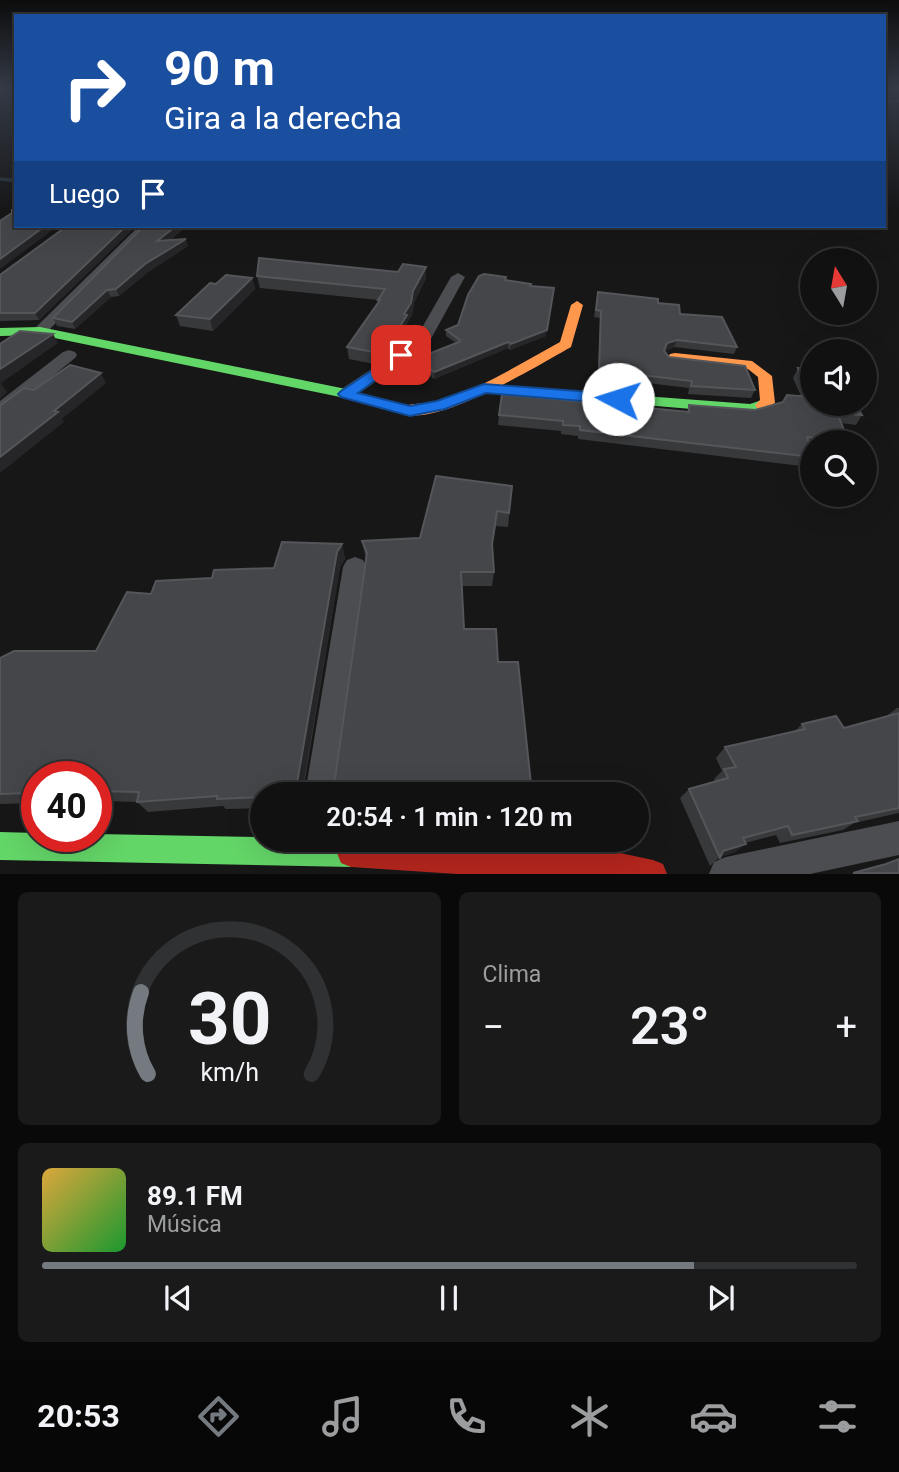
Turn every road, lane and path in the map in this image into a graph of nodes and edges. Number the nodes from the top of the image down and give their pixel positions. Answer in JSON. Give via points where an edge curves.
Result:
{"nodes":[{"id":1,"x":144,"y":228,"type":"edge"},
{"id":2,"x":458,"y":277,"type":"dead end"},
{"id":3,"x":577,"y":304,"type":"dead end"},
{"id":4,"x":40,"y":331,"type":"junction"},
{"id":5,"x":0,"y":332,"type":"edge"},
{"id":6,"x":69,"y":355,"type":"dead end"},
{"id":7,"x":675,"y":357,"type":"edge"},
{"id":8,"x":484,"y":388,"type":"junction"},
{"id":9,"x":346,"y":394,"type":"junction"},
{"id":10,"x":0,"y":410,"type":"edge"},
{"id":11,"x":355,"y":567,"type":"dead end"},
{"id":12,"x":323,"y":782,"type":"edge"},
{"id":13,"x":899,"y":838,"type":"edge"},
{"id":14,"x":0,"y":846,"type":"edge"},
{"id":15,"x":312,"y":854,"type":"edge"},
{"id":16,"x":120,"y":861,"type":"edge"},
{"id":17,"x":498,"y":868,"type":"edge"},
{"id":18,"x":653,"y":873,"type":"edge"},
{"id":19,"x":726,"y":873,"type":"edge"}],
"edges":[{"from":1,"to":4,"type":"street"},
{"from":2,"to":9,"type":"street","via":[[421,343]]},
{"from":3,"to":8,"type":"street","via":[[566,344]]},
{"from":4,"to":5,"type":"street"},
{"from":4,"to":9,"type":"street"},
{"from":6,"to":10,"type":"street"},
{"from":7,"to":8,"type":"street","via":[[752,365],[765,376],[768,403],[751,409]]},
{"from":8,"to":9,"type":"street","via":[[410,411]]},
{"from":11,"to":12,"type":"street"},
{"from":13,"to":19,"type":"street"},
{"from":14,"to":16,"type":"street"},
{"from":15,"to":16,"type":"street"},
{"from":15,"to":17,"type":"street"},
{"from":17,"to":18,"type":"street","via":[[587,860]]}]}
